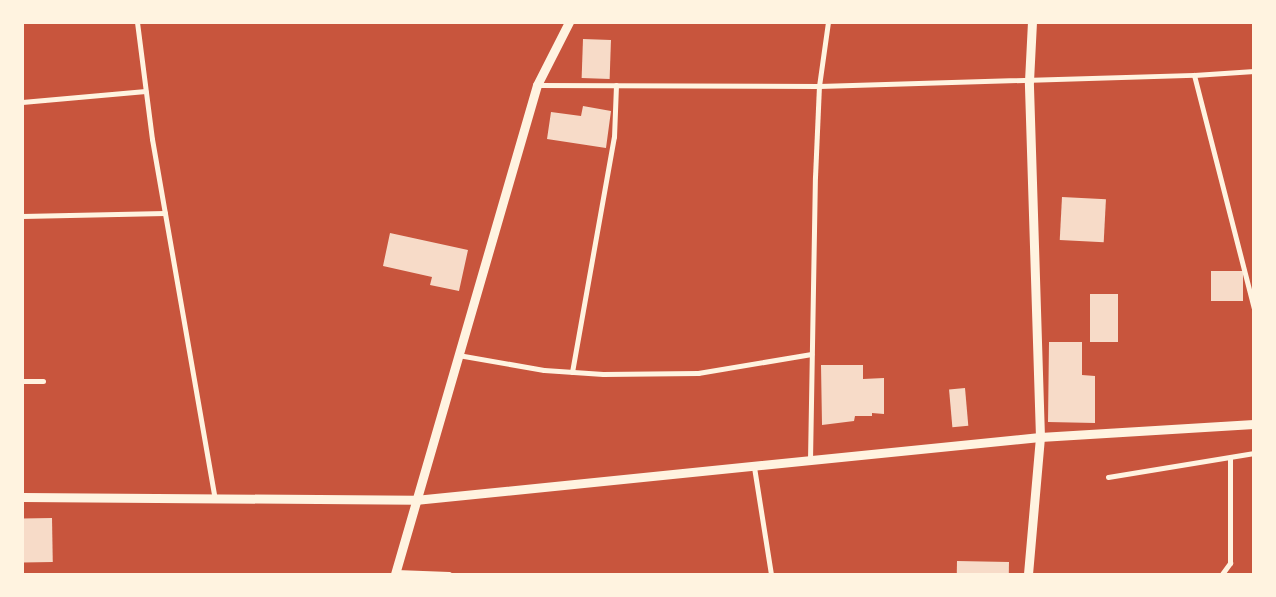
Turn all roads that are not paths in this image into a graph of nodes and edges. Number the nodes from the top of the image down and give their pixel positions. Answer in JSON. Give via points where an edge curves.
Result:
{"nodes":[{"id":1,"x":137,"y":22,"type":"edge"},
{"id":2,"x":569,"y":22,"type":"edge"},
{"id":3,"x":828,"y":22,"type":"edge"},
{"id":4,"x":1032,"y":22,"type":"edge"},
{"id":5,"x":1254,"y":71,"type":"edge"},
{"id":6,"x":1194,"y":75,"type":"junction"},
{"id":7,"x":1029,"y":81,"type":"junction"},
{"id":8,"x":536,"y":85,"type":"junction"},
{"id":9,"x":616,"y":85,"type":"junction"},
{"id":10,"x":819,"y":86,"type":"junction"},
{"id":11,"x":146,"y":91,"type":"junction"},
{"id":12,"x":22,"y":102,"type":"edge"},
{"id":13,"x":165,"y":213,"type":"junction"},
{"id":14,"x":22,"y":216,"type":"edge"},
{"id":15,"x":1254,"y":309,"type":"edge"},
{"id":16,"x":811,"y":354,"type":"junction"},
{"id":17,"x":458,"y":356,"type":"junction"},
{"id":18,"x":572,"y":372,"type":"junction"},
{"id":19,"x":22,"y":381,"type":"edge"},
{"id":20,"x":43,"y":381,"type":"dead end"},
{"id":21,"x":1254,"y":424,"type":"edge"},
{"id":22,"x":1040,"y":437,"type":"junction"},
{"id":23,"x":1254,"y":453,"type":"edge"},
{"id":24,"x":1230,"y":458,"type":"junction"},
{"id":25,"x":810,"y":460,"type":"junction"},
{"id":26,"x":754,"y":467,"type":"junction"},
{"id":27,"x":1108,"y":477,"type":"dead end"},
{"id":28,"x":22,"y":497,"type":"edge"},
{"id":29,"x":215,"y":500,"type":"junction"},
{"id":30,"x":415,"y":500,"type":"junction"},
{"id":31,"x":395,"y":573,"type":"edge"},
{"id":32,"x":449,"y":574,"type":"edge"},
{"id":33,"x":771,"y":574,"type":"edge"},
{"id":34,"x":1028,"y":574,"type":"edge"},
{"id":35,"x":1222,"y":574,"type":"edge"}],
"edges":[{"from":1,"to":11,"type":"street"},
{"from":2,"to":8,"type":"street"},
{"from":3,"to":10,"type":"street"},
{"from":4,"to":7,"type":"street"},
{"from":5,"to":6,"type":"street"},
{"from":6,"to":7,"type":"street"},
{"from":6,"to":15,"type":"street"},
{"from":7,"to":10,"type":"street"},
{"from":7,"to":22,"type":"street"},
{"from":8,"to":9,"type":"street"},
{"from":8,"to":17,"type":"street"},
{"from":9,"to":10,"type":"street"},
{"from":9,"to":18,"type":"street","via":[[614,137]]},
{"from":10,"to":16,"type":"street"},
{"from":11,"to":12,"type":"street"},
{"from":11,"to":13,"type":"street"},
{"from":13,"to":14,"type":"street"},
{"from":13,"to":29,"type":"street"},
{"from":16,"to":18,"type":"street","via":[[698,373]]},
{"from":16,"to":25,"type":"street"},
{"from":17,"to":18,"type":"street"},
{"from":17,"to":30,"type":"street"},
{"from":19,"to":20,"type":"street"},
{"from":21,"to":22,"type":"street"},
{"from":22,"to":25,"type":"street"},
{"from":22,"to":34,"type":"street"},
{"from":23,"to":24,"type":"street"},
{"from":24,"to":27,"type":"street"},
{"from":24,"to":35,"type":"street","via":[[1230,563]]},
{"from":25,"to":26,"type":"street"},
{"from":26,"to":30,"type":"street"},
{"from":26,"to":33,"type":"street"},
{"from":28,"to":29,"type":"street"},
{"from":29,"to":30,"type":"street"},
{"from":30,"to":31,"type":"street"},
{"from":31,"to":32,"type":"street"}]}
